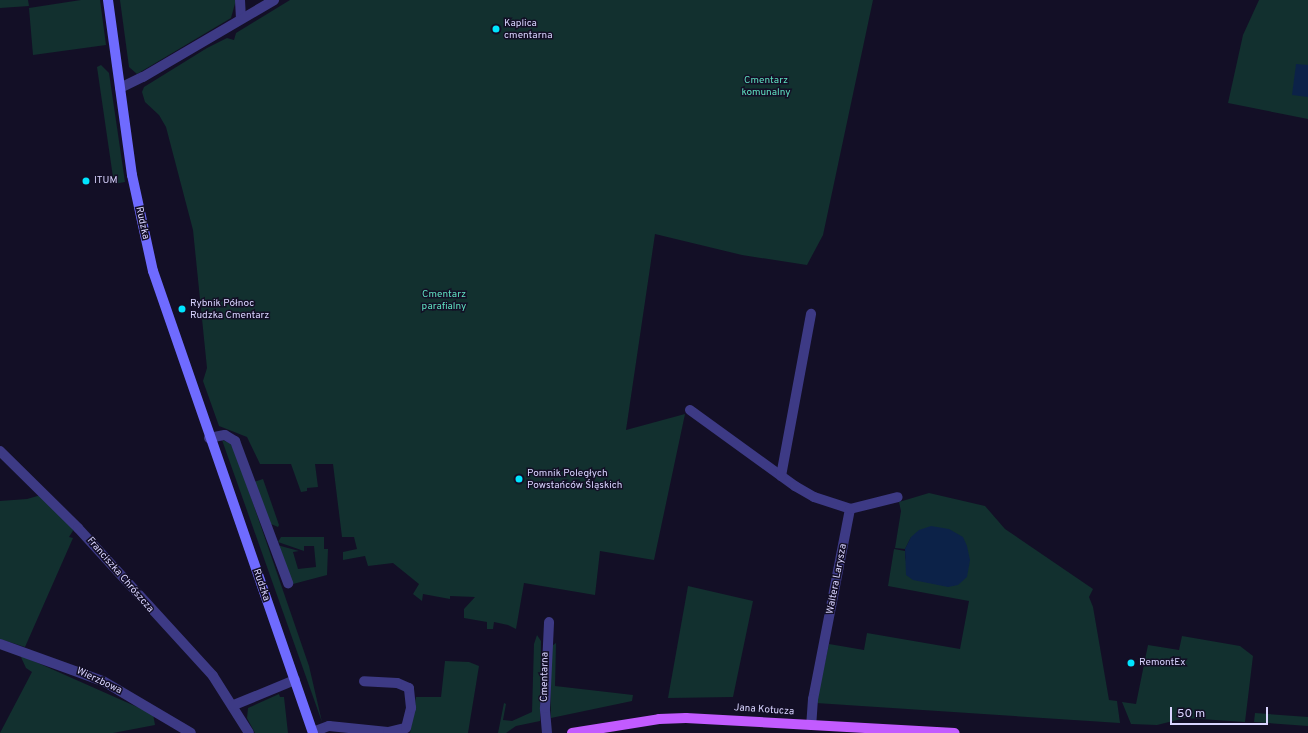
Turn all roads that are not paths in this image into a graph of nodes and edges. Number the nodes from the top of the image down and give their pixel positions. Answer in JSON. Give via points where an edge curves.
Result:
{"nodes":[{"id":1,"x":108,"y":0,"type":"edge"},
{"id":2,"x":240,"y":0,"type":"edge"},
{"id":3,"x":274,"y":0,"type":"edge"},
{"id":4,"x":241,"y":18,"type":"junction"},
{"id":5,"x":120,"y":88,"type":"junction"},
{"id":6,"x":810,"y":314,"type":"dead end"},
{"id":7,"x":690,"y":410,"type":"dead end"},
{"id":8,"x":209,"y":438,"type":"junction"},
{"id":9,"x":0,"y":451,"type":"edge"},
{"id":10,"x":781,"y":476,"type":"junction"},
{"id":11,"x":898,"y":497,"type":"dead end"},
{"id":12,"x":850,"y":509,"type":"junction"},
{"id":13,"x":288,"y":583,"type":"dead end"},
{"id":14,"x":549,"y":622,"type":"dead end"},
{"id":15,"x":0,"y":644,"type":"edge"},
{"id":16,"x":295,"y":680,"type":"junction"},
{"id":17,"x":364,"y":681,"type":"dead end"},
{"id":18,"x":234,"y":705,"type":"junction"},
{"id":19,"x":811,"y":725,"type":"junction"},
{"id":20,"x":313,"y":732,"type":"edge"},
{"id":21,"x":191,"y":733,"type":"edge"},
{"id":22,"x":249,"y":733,"type":"edge"},
{"id":23,"x":547,"y":733,"type":"edge"},
{"id":24,"x":572,"y":733,"type":"edge"},
{"id":25,"x":955,"y":733,"type":"edge"}],
"edges":[{"from":1,"to":5,"type":"main road","name":"Rudzka"},
{"from":2,"to":4,"type":"street"},
{"from":3,"to":4,"type":"street"},
{"from":4,"to":5,"type":"street"},
{"from":5,"to":8,"type":"main road","name":"Rudzka","via":[[134,187],[150,262]]},
{"from":6,"to":10,"type":"street"},
{"from":7,"to":10,"type":"street"},
{"from":8,"to":13,"type":"street","via":[[225,435],[235,441]]},
{"from":8,"to":16,"type":"main road","name":"Rudzka"},
{"from":9,"to":18,"type":"street","name":"Franciszka Chrószcza","via":[[78,528],[213,676]]},
{"from":10,"to":12,"type":"street","via":[[814,497]]},
{"from":11,"to":12,"type":"street"},
{"from":12,"to":19,"type":"street","name":"Waltera Larysza","via":[[813,699]]},
{"from":14,"to":23,"type":"street","name":"Cmentarna","via":[[545,708]]},
{"from":15,"to":21,"type":"street","name":"Wierzbowa","via":[[103,681]]},
{"from":16,"to":18,"type":"street"},
{"from":16,"to":20,"type":"main road","name":"Rudzka"},
{"from":17,"to":20,"type":"street","name":"Rudzka","via":[[397,683],[409,688],[411,708],[406,728],[388,732],[329,726]]},
{"from":18,"to":22,"type":"street"},
{"from":19,"to":24,"type":"main road","name":"Jana Kotucza","via":[[666,719]]},
{"from":19,"to":25,"type":"main road","name":"Jana Kotucza"}]}
